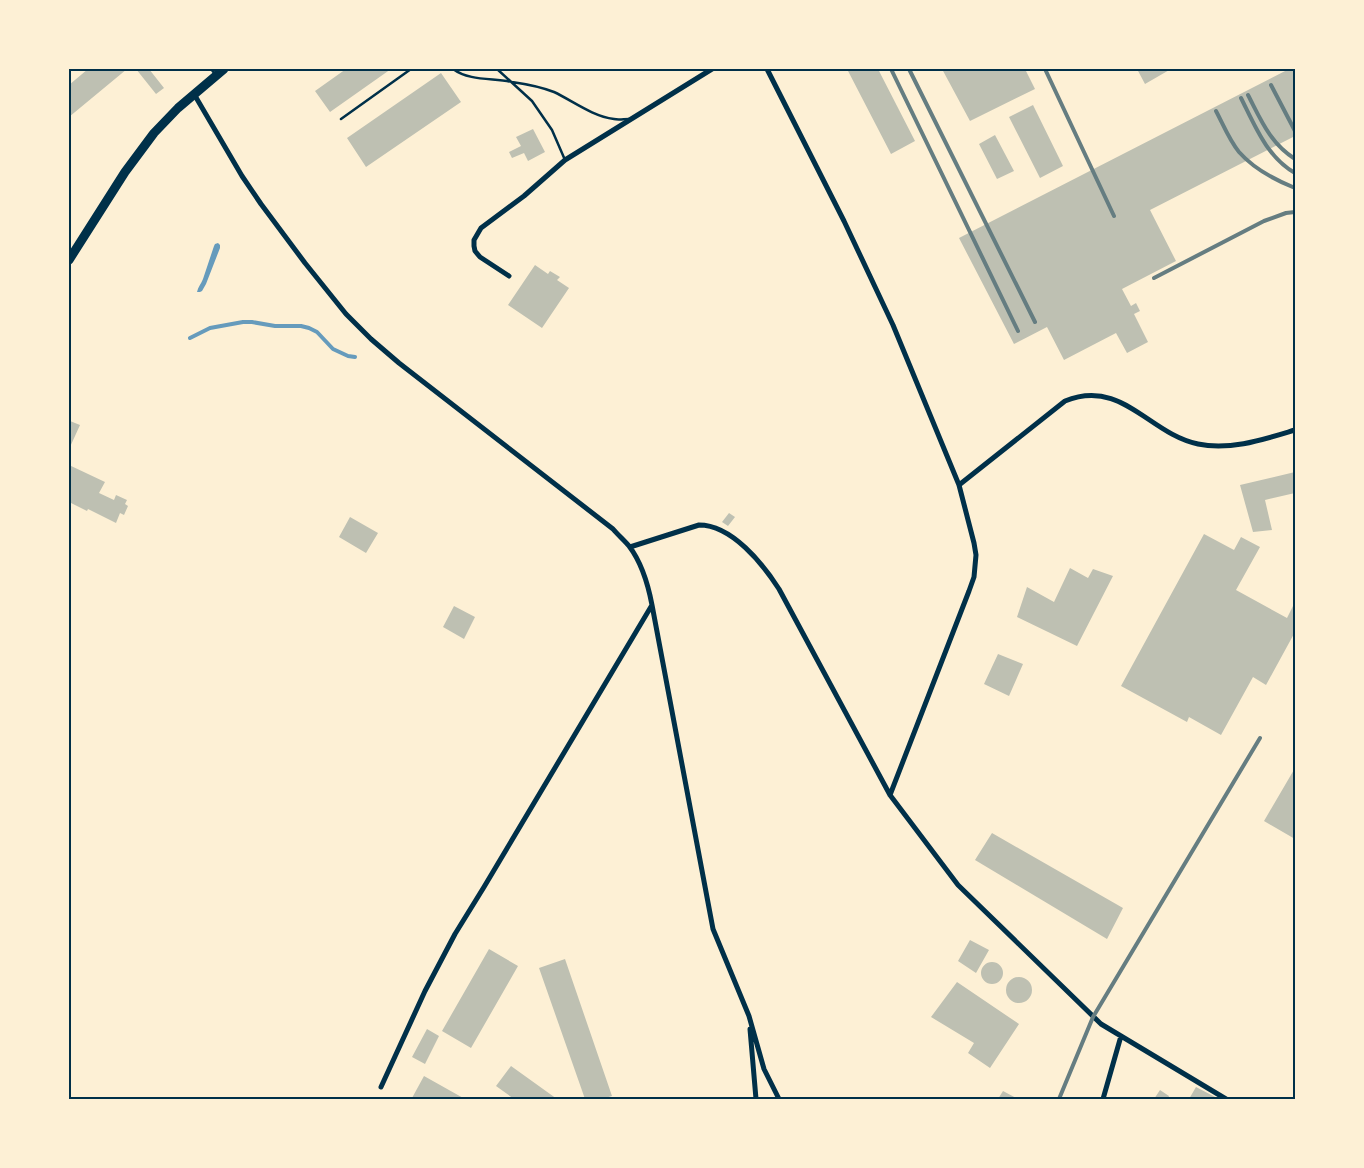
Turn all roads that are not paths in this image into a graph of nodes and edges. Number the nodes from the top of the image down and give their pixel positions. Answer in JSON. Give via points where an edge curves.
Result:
{"nodes":[{"id":1,"x":224,"y":69,"type":"edge"},
{"id":2,"x":411,"y":69,"type":"edge"},
{"id":3,"x":453,"y":69,"type":"edge"},
{"id":4,"x":497,"y":69,"type":"edge"},
{"id":5,"x":712,"y":69,"type":"edge"},
{"id":6,"x":766,"y":69,"type":"edge"},
{"id":7,"x":213,"y":72,"type":"edge"},
{"id":8,"x":510,"y":81,"type":"junction"},
{"id":9,"x":194,"y":93,"type":"junction"},
{"id":10,"x":341,"y":119,"type":"dead end"},
{"id":11,"x":630,"y":119,"type":"junction"},
{"id":12,"x":565,"y":160,"type":"junction"},
{"id":13,"x":70,"y":257,"type":"edge"},
{"id":14,"x":509,"y":276,"type":"dead end"},
{"id":15,"x":1295,"y":430,"type":"edge"},
{"id":16,"x":959,"y":485,"type":"junction"},
{"id":17,"x":630,"y":547,"type":"junction"},
{"id":18,"x":652,"y":605,"type":"junction"},
{"id":19,"x":890,"y":795,"type":"junction"},
{"id":20,"x":749,"y":1016,"type":"junction"},
{"id":21,"x":1121,"y":1036,"type":"junction"},
{"id":22,"x":381,"y":1087,"type":"dead end"},
{"id":23,"x":756,"y":1099,"type":"edge"},
{"id":24,"x":779,"y":1099,"type":"edge"},
{"id":25,"x":1103,"y":1099,"type":"edge"},
{"id":26,"x":1226,"y":1099,"type":"edge"}],
"edges":[{"from":1,"to":7,"type":"main road"},
{"from":2,"to":10,"type":"lane"},
{"from":3,"to":8,"type":"lane","via":[[470,76]]},
{"from":4,"to":8,"type":"lane"},
{"from":5,"to":11,"type":"street"},
{"from":6,"to":16,"type":"street","via":[[890,317]]},
{"from":7,"to":9,"type":"main road"},
{"from":8,"to":11,"type":"lane","via":[[553,92],[602,116],[615,120]]},
{"from":8,"to":12,"type":"lane","via":[[532,101],[552,130]]},
{"from":9,"to":13,"type":"main road","via":[[140,151]]},
{"from":9,"to":17,"type":"street","via":[[261,204],[346,314],[399,363],[613,529]]},
{"from":11,"to":12,"type":"street"},
{"from":12,"to":14,"type":"street","via":[[476,235],[475,251]]},
{"from":15,"to":16,"type":"street","via":[[1237,444],[1198,444],[1183,440],[1114,399],[1083,396],[1065,401]]},
{"from":16,"to":19,"type":"street","via":[[974,543],[974,576]]},
{"from":17,"to":18,"type":"street","via":[[644,573]]},
{"from":17,"to":19,"type":"street","via":[[706,525],[726,534],[758,559],[779,589]]},
{"from":18,"to":20,"type":"street","via":[[713,930]]},
{"from":18,"to":22,"type":"street","via":[[455,934]]},
{"from":19,"to":21,"type":"street","via":[[958,885],[1101,1024]]},
{"from":20,"to":23,"type":"street"},
{"from":20,"to":24,"type":"street","via":[[764,1069]]},
{"from":21,"to":25,"type":"street"},
{"from":21,"to":26,"type":"street"}]}
